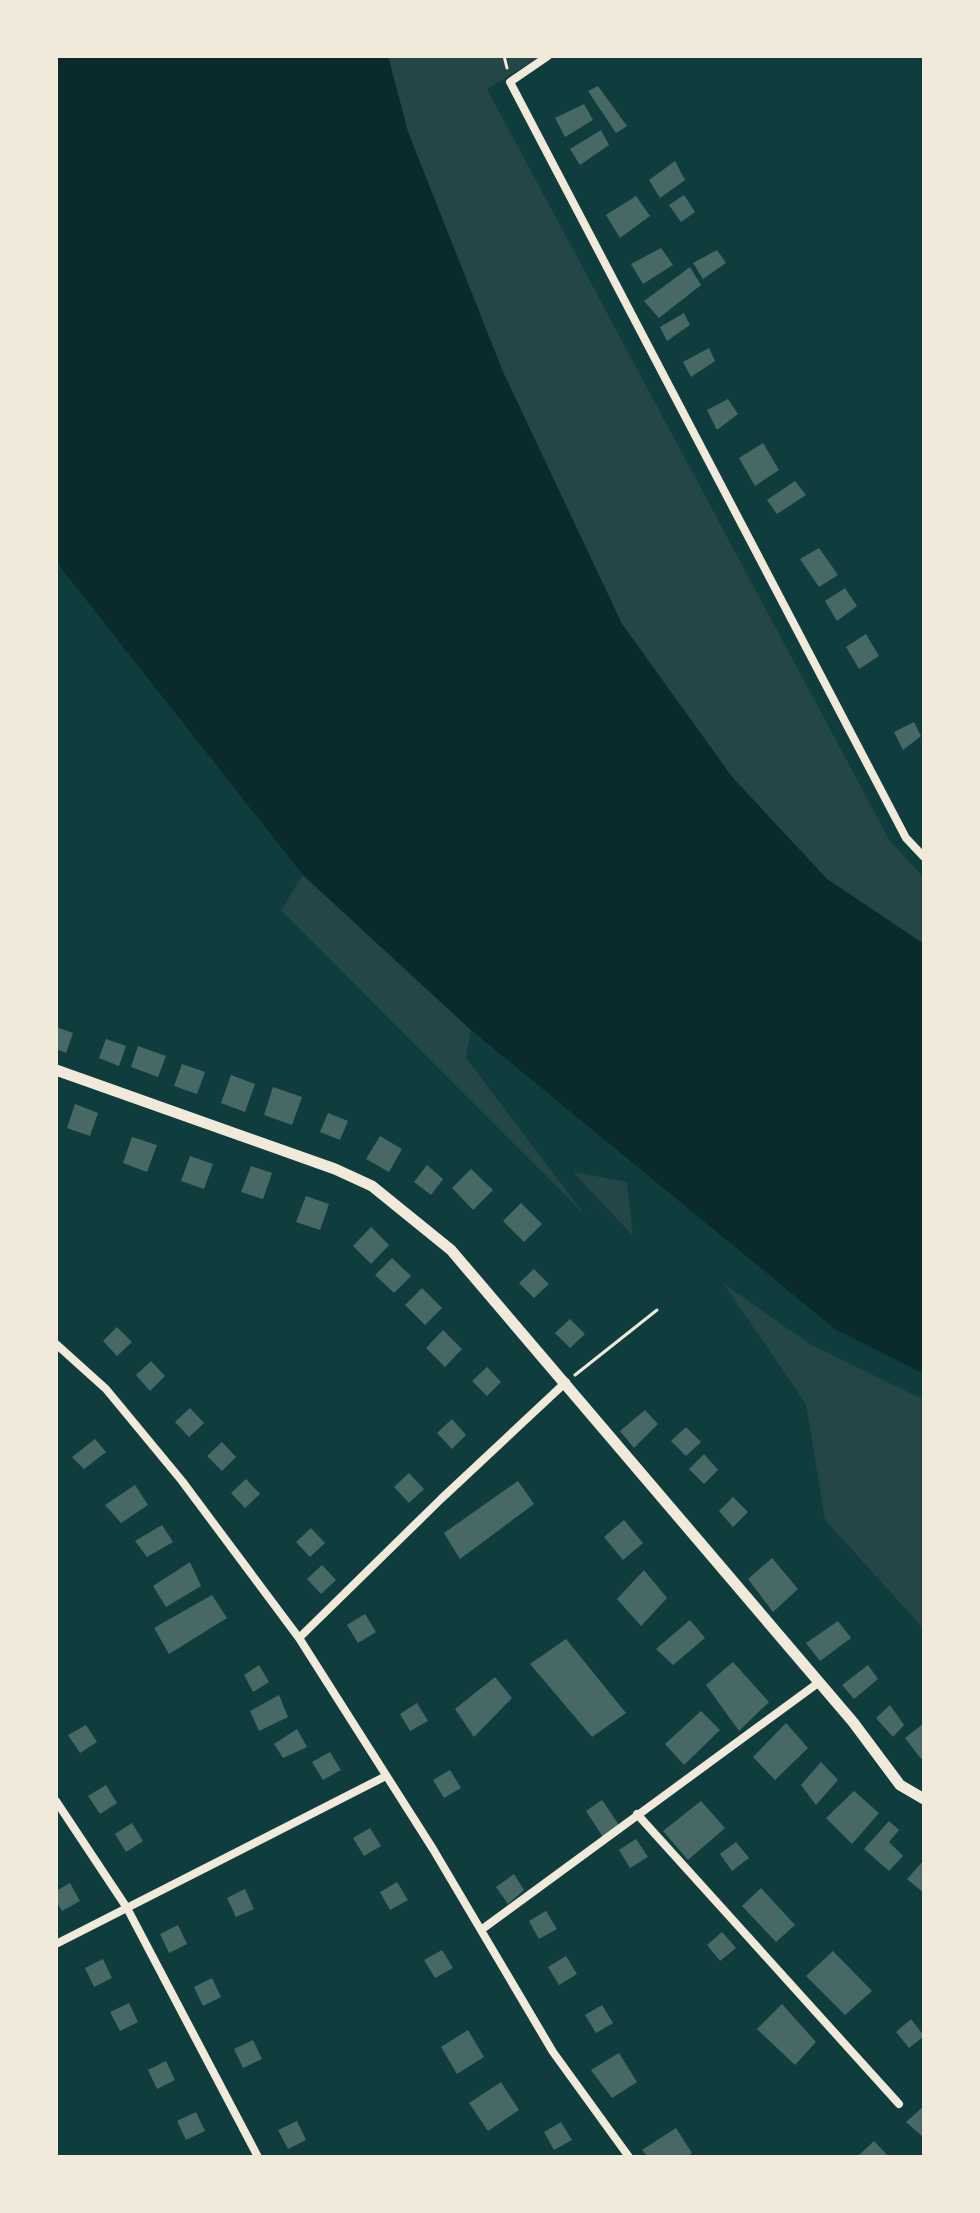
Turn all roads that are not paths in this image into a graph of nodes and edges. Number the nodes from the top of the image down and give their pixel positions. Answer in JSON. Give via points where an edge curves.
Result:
{"nodes":[{"id":1,"x":548,"y":56,"type":"edge"},
{"id":2,"x":924,"y":857,"type":"edge"},
{"id":3,"x":56,"y":1070,"type":"edge"},
{"id":4,"x":56,"y":1344,"type":"edge"},
{"id":5,"x":566,"y":1382,"type":"junction"},
{"id":6,"x":299,"y":1638,"type":"junction"},
{"id":7,"x":818,"y":1683,"type":"junction"},
{"id":8,"x":386,"y":1776,"type":"junction"},
{"id":9,"x":924,"y":1799,"type":"edge"},
{"id":10,"x":56,"y":1801,"type":"edge"},
{"id":11,"x":637,"y":1814,"type":"junction"},
{"id":12,"x":127,"y":1908,"type":"junction"},
{"id":13,"x":481,"y":1930,"type":"junction"},
{"id":14,"x":56,"y":1944,"type":"edge"},
{"id":15,"x":899,"y":2104,"type":"dead end"},
{"id":16,"x":258,"y":2157,"type":"edge"},
{"id":17,"x":629,"y":2157,"type":"edge"}],
"edges":[{"from":1,"to":2,"type":"street","via":[[510,82],[906,838]]},
{"from":3,"to":5,"type":"main road","via":[[372,1186],[451,1250]]},
{"from":4,"to":6,"type":"street","via":[[106,1389]]},
{"from":5,"to":6,"type":"street"},
{"from":5,"to":7,"type":"main road"},
{"from":6,"to":8,"type":"street"},
{"from":7,"to":9,"type":"main road","via":[[900,1785]]},
{"from":7,"to":11,"type":"street"},
{"from":8,"to":12,"type":"street"},
{"from":8,"to":13,"type":"street"},
{"from":10,"to":12,"type":"street"},
{"from":11,"to":13,"type":"street"},
{"from":11,"to":15,"type":"street"},
{"from":12,"to":14,"type":"street"},
{"from":12,"to":16,"type":"street"},
{"from":13,"to":17,"type":"street","via":[[553,2052]]}]}
